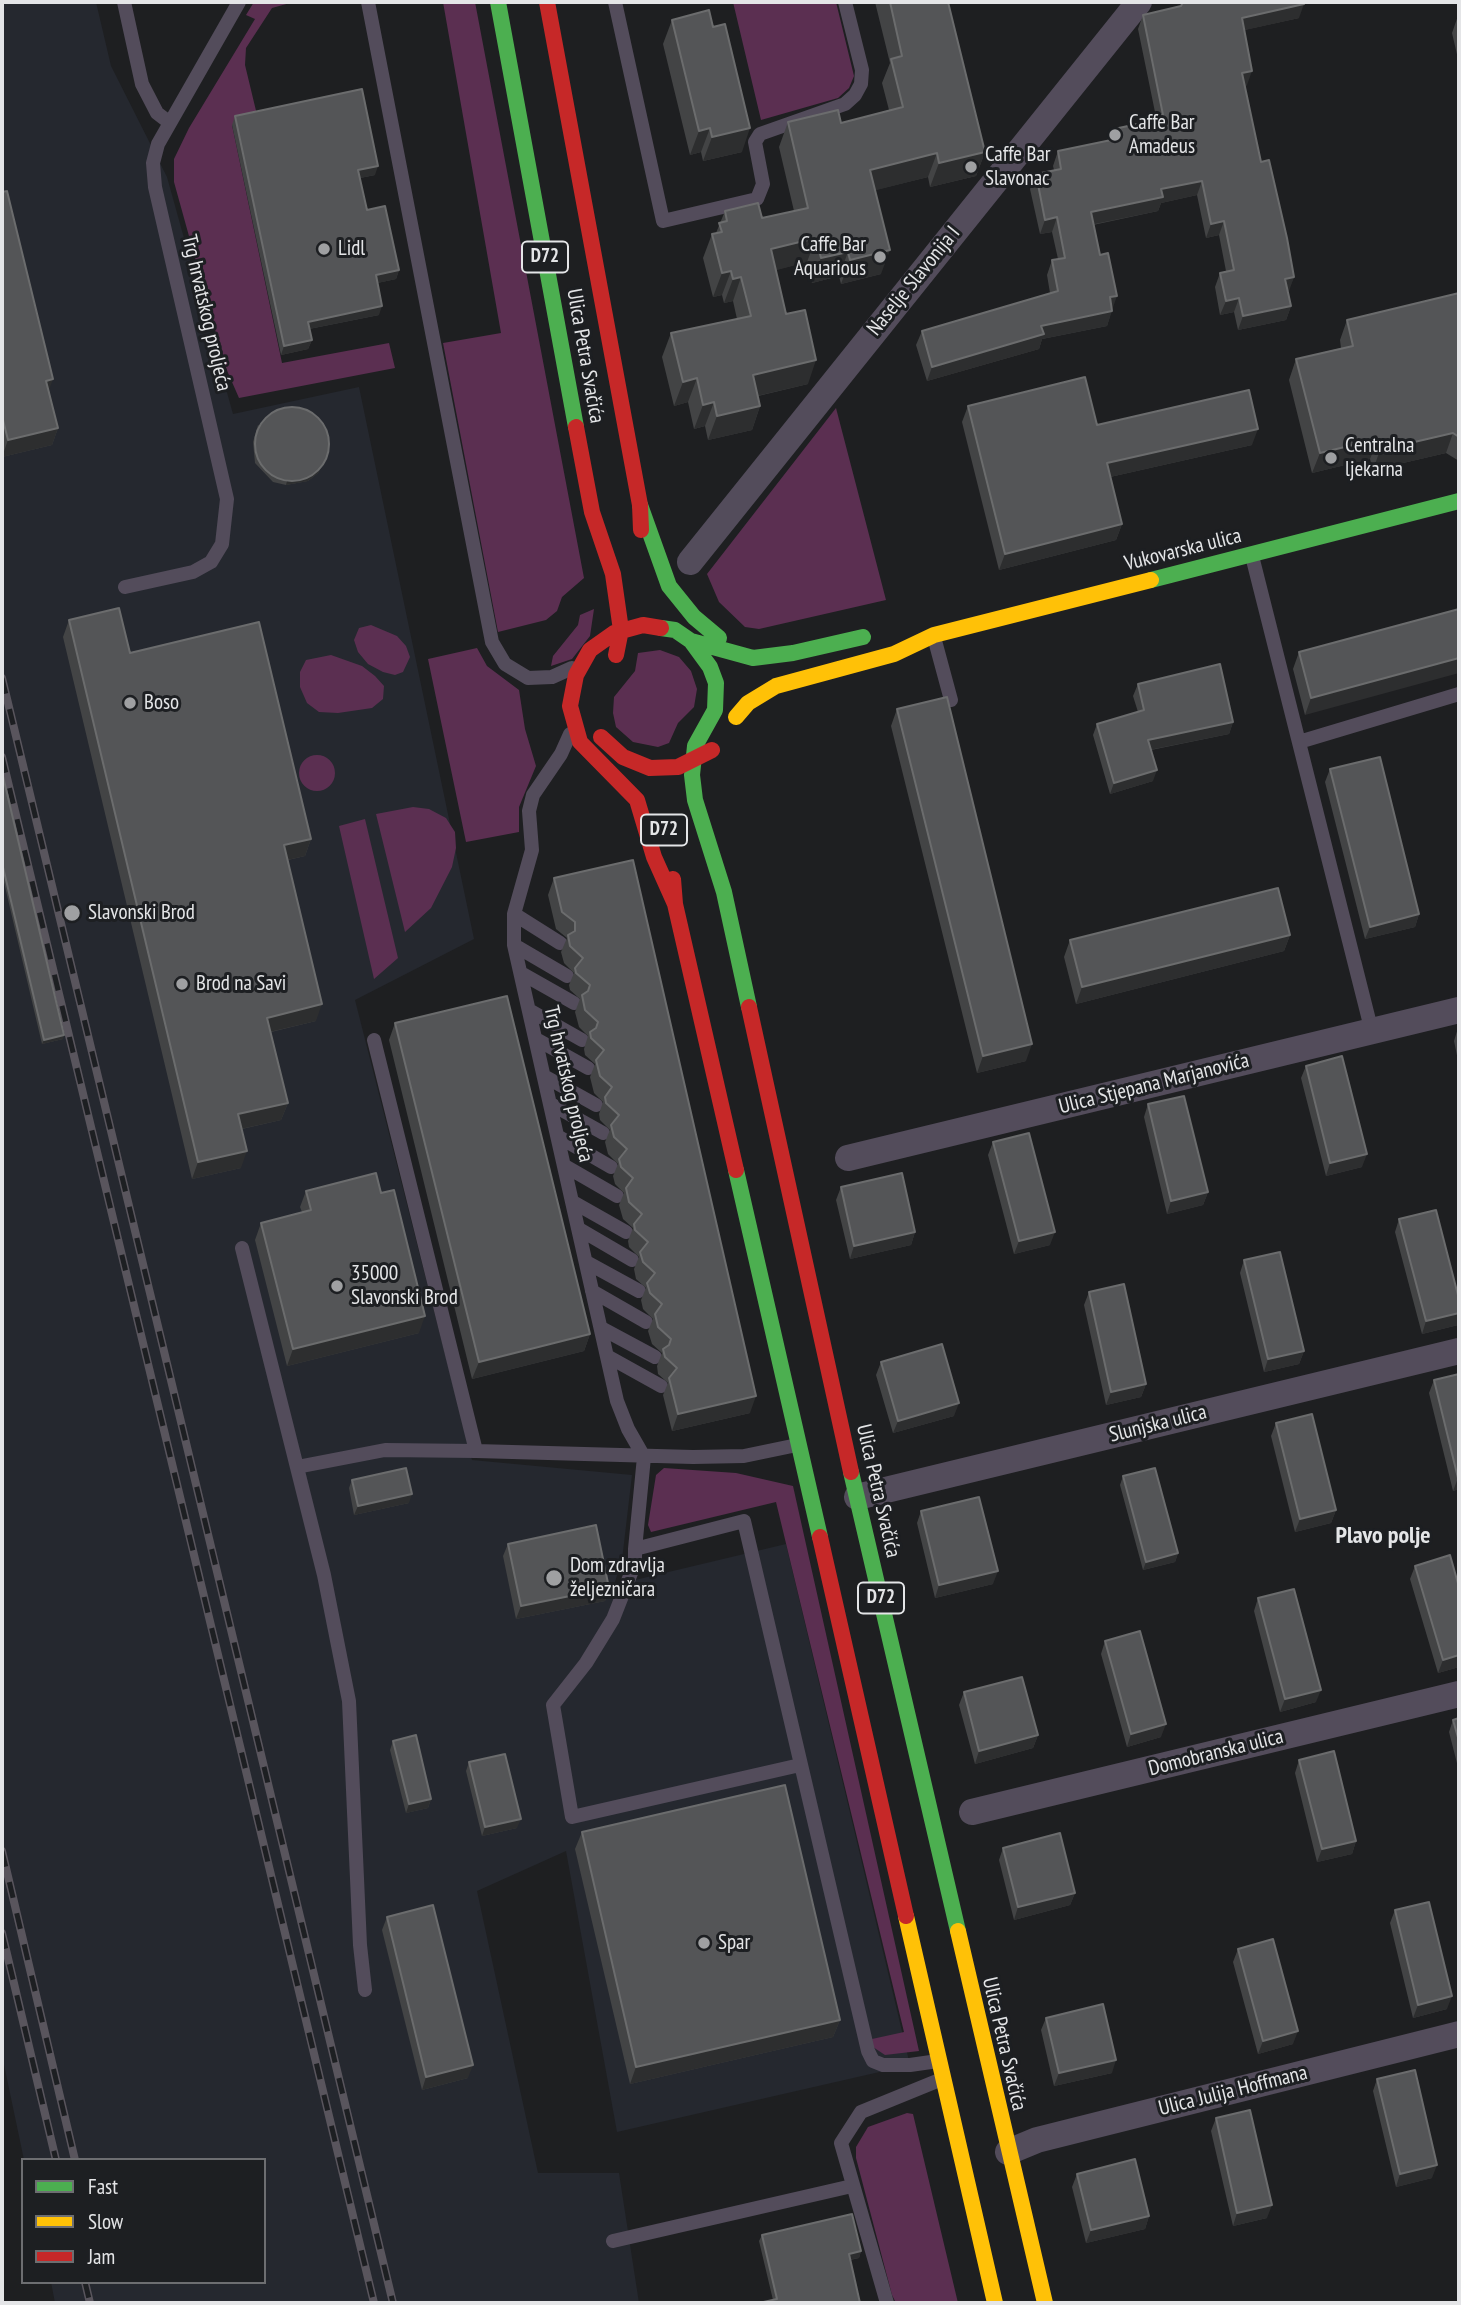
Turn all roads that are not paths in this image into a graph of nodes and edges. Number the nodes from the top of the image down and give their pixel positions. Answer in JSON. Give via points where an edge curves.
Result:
{"nodes":[{"id":1,"x":124,"y":2,"type":"edge"},
{"id":2,"x":239,"y":2,"type":"edge"},
{"id":3,"x":368,"y":2,"type":"edge"},
{"id":4,"x":498,"y":2,"type":"edge"},
{"id":5,"x":547,"y":2,"type":"edge"},
{"id":6,"x":615,"y":2,"type":"edge"},
{"id":7,"x":845,"y":2,"type":"edge"},
{"id":8,"x":1139,"y":2,"type":"edge"},
{"id":9,"x":170,"y":123,"type":"junction"},
{"id":10,"x":1459,"y":503,"type":"edge"},
{"id":11,"x":639,"y":505,"type":"junction"},
{"id":12,"x":592,"y":512,"type":"junction"},
{"id":13,"x":1252,"y":554,"type":"junction"},
{"id":14,"x":690,"y":562,"type":"dead end"},
{"id":15,"x":125,"y":587,"type":"dead end"},
{"id":16,"x":652,"y":589,"type":"dead end"},
{"id":17,"x":662,"y":612,"type":"dead end"},
{"id":18,"x":621,"y":630,"type":"junction"},
{"id":19,"x":675,"y":630,"type":"junction"},
{"id":20,"x":906,"y":632,"type":"dead end"},
{"id":21,"x":875,"y":635,"type":"dead end"},
{"id":22,"x":934,"y":635,"type":"junction"},
{"id":23,"x":599,"y":641,"type":"junction"},
{"id":24,"x":691,"y":641,"type":"junction"},
{"id":25,"x":732,"y":655,"type":"junction"},
{"id":26,"x":581,"y":662,"type":"junction"},
{"id":27,"x":607,"y":670,"type":"dead end"},
{"id":28,"x":738,"y":673,"type":"dead end"},
{"id":29,"x":740,"y":692,"type":"dead end"},
{"id":30,"x":1459,"y":694,"type":"edge"},
{"id":31,"x":951,"y":700,"type":"edge"},
{"id":32,"x":736,"y":717,"type":"junction"},
{"id":33,"x":593,"y":719,"type":"dead end"},
{"id":34,"x":573,"y":725,"type":"junction"},
{"id":35,"x":720,"y":742,"type":"junction"},
{"id":36,"x":1299,"y":742,"type":"junction"},
{"id":37,"x":692,"y":762,"type":"junction"},
{"id":38,"x":633,"y":763,"type":"junction"},
{"id":39,"x":649,"y":784,"type":"dead end"},
{"id":40,"x":710,"y":788,"type":"dead end"},
{"id":41,"x":714,"y":806,"type":"dead end"},
{"id":42,"x":668,"y":846,"type":"dead end"},
{"id":43,"x":724,"y":892,"type":"junction"},
{"id":44,"x":674,"y":904,"type":"junction"},
{"id":45,"x":514,"y":914,"type":"junction"},
{"id":46,"x":560,"y":943,"type":"dead end"},
{"id":47,"x":514,"y":945,"type":"junction"},
{"id":48,"x":521,"y":973,"type":"junction"},
{"id":49,"x":567,"y":976,"type":"dead end"},
{"id":50,"x":574,"y":1003,"type":"dead end"},
{"id":51,"x":528,"y":1010,"type":"junction"},
{"id":52,"x":1459,"y":1010,"type":"edge"},
{"id":53,"x":1372,"y":1032,"type":"junction"},
{"id":54,"x":374,"y":1040,"type":"dead end"},
{"id":55,"x":536,"y":1040,"type":"junction"},
{"id":56,"x":582,"y":1040,"type":"dead end"},
{"id":57,"x":588,"y":1068,"type":"dead end"},
{"id":58,"x":544,"y":1076,"type":"junction"},
{"id":59,"x":551,"y":1104,"type":"junction"},
{"id":60,"x":596,"y":1105,"type":"dead end"},
{"id":61,"x":603,"y":1133,"type":"dead end"},
{"id":62,"x":559,"y":1137,"type":"junction"},
{"id":63,"x":848,"y":1158,"type":"dead end"},
{"id":64,"x":565,"y":1166,"type":"junction"},
{"id":65,"x":611,"y":1167,"type":"dead end"},
{"id":66,"x":617,"y":1196,"type":"dead end"},
{"id":67,"x":573,"y":1202,"type":"junction"},
{"id":68,"x":579,"y":1229,"type":"junction"},
{"id":69,"x":626,"y":1232,"type":"dead end"},
{"id":70,"x":242,"y":1248,"type":"dead end"},
{"id":71,"x":632,"y":1260,"type":"dead end"},
{"id":72,"x":586,"y":1262,"type":"junction"},
{"id":73,"x":592,"y":1291,"type":"junction"},
{"id":74,"x":639,"y":1291,"type":"dead end"},
{"id":75,"x":646,"y":1322,"type":"dead end"},
{"id":76,"x":601,"y":1328,"type":"junction"},
{"id":77,"x":1459,"y":1351,"type":"edge"},
{"id":78,"x":607,"y":1356,"type":"junction"},
{"id":79,"x":655,"y":1357,"type":"dead end"},
{"id":80,"x":661,"y":1387,"type":"dead end"},
{"id":81,"x":797,"y":1446,"type":"junction"},
{"id":82,"x":475,"y":1451,"type":"junction"},
{"id":83,"x":644,"y":1457,"type":"junction"},
{"id":84,"x":297,"y":1467,"type":"junction"},
{"id":85,"x":857,"y":1497,"type":"junction"},
{"id":86,"x":635,"y":1549,"type":"junction"},
{"id":87,"x":1459,"y":1694,"type":"edge"},
{"id":88,"x":800,"y":1765,"type":"junction"},
{"id":89,"x":972,"y":1812,"type":"dead end"},
{"id":90,"x":365,"y":1990,"type":"dead end"},
{"id":91,"x":1459,"y":2034,"type":"edge"},
{"id":92,"x":938,"y":2061,"type":"junction"},
{"id":93,"x":942,"y":2079,"type":"junction"},
{"id":94,"x":1008,"y":2152,"type":"junction"},
{"id":95,"x":852,"y":2186,"type":"junction"},
{"id":96,"x":612,"y":2241,"type":"dead end"},
{"id":97,"x":887,"y":2303,"type":"edge"},
{"id":98,"x":995,"y":2303,"type":"edge"},
{"id":99,"x":1045,"y":2303,"type":"edge"}],
"edges":[{"from":1,"to":9,"type":"lane","via":[[142,84],[157,113]]},
{"from":2,"to":9,"type":"lane","name":"Trg hrvatskog proljeća"},
{"from":3,"to":26,"type":"lane","via":[[489,631],[497,655],[528,678],[552,677]]},
{"from":4,"to":12,"type":"main road","name":"Ulica Petra Svačića","number":"D72"},
{"from":5,"to":11,"type":"main road","name":"Ulica Petra Svačića","number":"D72"},
{"from":6,"to":7,"type":"lane","via":[[663,221],[757,199],[763,184],[755,142],[760,134],[845,104],[855,95],[862,70]]},
{"from":8,"to":14,"type":"street","name":"Naselje Slavonija I"},
{"from":9,"to":15,"type":"lane","name":"Trg hrvatskog proljeća","via":[[153,163],[155,187],[228,499],[222,544],[211,562],[193,572]]},
{"from":10,"to":13,"type":"main road","name":"Vukovarska ulica"},
{"from":11,"to":16,"type":"main road","number":"D72"},
{"from":11,"to":25,"type":"main road","number":"D72","via":[[669,586]]},
{"from":12,"to":18,"type":"main road","number":"D72","via":[[612,574]]},
{"from":12,"to":23,"type":"main road","number":"D72","via":[[602,600]]},
{"from":13,"to":22,"type":"main road","name":"Vukovarska ulica"},
{"from":13,"to":36,"type":"lane"},
{"from":17,"to":19,"type":"main road","number":"D72"},
{"from":18,"to":19,"type":"main road","number":"D72","via":[[643,625]]},
{"from":18,"to":23,"type":"main road","number":"D72"},
{"from":18,"to":27,"type":"main road","number":"D72"},
{"from":19,"to":24,"type":"main road","number":"D72"},
{"from":20,"to":22,"type":"main road","name":"Vukovarska ulica"},
{"from":21,"to":25,"type":"main road","via":[[768,657]]},
{"from":22,"to":31,"type":"lane"},
{"from":22,"to":32,"type":"main road","name":"Vukovarska ulica","via":[[894,654],[776,686],[748,703]]},
{"from":23,"to":26,"type":"main road","number":"D72"},
{"from":24,"to":25,"type":"main road"},
{"from":24,"to":37,"type":"main road","number":"D72","via":[[710,667],[716,697],[715,710],[699,734]]},
{"from":25,"to":28,"type":"main road","number":"D72"},
{"from":26,"to":34,"type":"main road","number":"D72","via":[[571,691]]},
{"from":29,"to":32,"type":"main road"},
{"from":30,"to":36,"type":"lane"},
{"from":32,"to":35,"type":"main road"},
{"from":33,"to":38,"type":"main road","number":"D72","via":[[603,739]]},
{"from":34,"to":44,"type":"main road","number":"D72","via":[[592,757],[637,800]]},
{"from":34,"to":45,"type":"lane","name":"Trg hrvatskog proljeća","via":[[561,754],[533,794],[529,811],[532,850]]},
{"from":35,"to":37,"type":"main road"},
{"from":35,"to":40,"type":"main road","via":[[708,765]]},
{"from":36,"to":53,"type":"lane"},
{"from":37,"to":38,"type":"main road","via":[[662,769]]},
{"from":37,"to":43,"type":"main road","number":"D72","via":[[698,814]]},
{"from":38,"to":39,"type":"main road","number":"D72"},
{"from":41,"to":43,"type":"main road","number":"D72","via":[[723,848]]},
{"from":42,"to":44,"type":"main road","number":"D72"},
{"from":43,"to":85,"type":"main road","name":"Ulica Petra Svačića","number":"D72"},
{"from":44,"to":81,"type":"main road","number":"D72"},
{"from":45,"to":46,"type":"lane"},
{"from":45,"to":47,"type":"lane","name":"Trg hrvatskog proljeća"},
{"from":47,"to":48,"type":"lane","name":"Trg hrvatskog proljeća"},
{"from":47,"to":49,"type":"lane"},
{"from":48,"to":50,"type":"lane"},
{"from":48,"to":51,"type":"lane","name":"Trg hrvatskog proljeća"},
{"from":51,"to":55,"type":"lane","name":"Trg hrvatskog proljeća"},
{"from":51,"to":56,"type":"lane"},
{"from":52,"to":53,"type":"street","name":"Ulica Stjepana Marjanovića"},
{"from":53,"to":63,"type":"street","name":"Ulica Stjepana Marjanovića"},
{"from":54,"to":82,"type":"lane"},
{"from":55,"to":57,"type":"lane"},
{"from":55,"to":58,"type":"lane","name":"Trg hrvatskog proljeća"},
{"from":58,"to":59,"type":"lane","name":"Trg hrvatskog proljeća"},
{"from":58,"to":60,"type":"lane"},
{"from":59,"to":61,"type":"lane"},
{"from":59,"to":62,"type":"lane","name":"Trg hrvatskog proljeća"},
{"from":62,"to":64,"type":"lane","name":"Trg hrvatskog proljeća"},
{"from":62,"to":65,"type":"lane"},
{"from":64,"to":66,"type":"lane"},
{"from":64,"to":67,"type":"lane","name":"Trg hrvatskog proljeća"},
{"from":67,"to":68,"type":"lane","name":"Trg hrvatskog proljeća"},
{"from":67,"to":69,"type":"lane"},
{"from":68,"to":71,"type":"lane"},
{"from":68,"to":72,"type":"lane","name":"Trg hrvatskog proljeća"},
{"from":70,"to":84,"type":"lane"},
{"from":72,"to":73,"type":"lane","name":"Trg hrvatskog proljeća"},
{"from":72,"to":74,"type":"lane"},
{"from":73,"to":75,"type":"lane"},
{"from":73,"to":76,"type":"lane","name":"Trg hrvatskog proljeća"},
{"from":76,"to":78,"type":"lane","name":"Trg hrvatskog proljeća"},
{"from":76,"to":79,"type":"lane"},
{"from":77,"to":85,"type":"street","name":"Slunjska ulica"},
{"from":78,"to":80,"type":"lane"},
{"from":78,"to":83,"type":"lane","name":"Trg hrvatskog proljeća","via":[[617,1401]]},
{"from":81,"to":83,"type":"lane","via":[[744,1456]]},
{"from":81,"to":92,"type":"main road","number":"D72"},
{"from":82,"to":83,"type":"lane"},
{"from":82,"to":84,"type":"lane","via":[[385,1450]]},
{"from":83,"to":86,"type":"lane"},
{"from":84,"to":90,"type":"lane","via":[[349,1702]]},
{"from":85,"to":94,"type":"main road","name":"Ulica Petra Svačića","number":"D72"},
{"from":86,"to":88,"type":"lane","via":[[744,1521]]},
{"from":86,"to":88,"type":"lane","via":[[635,1563],[613,1619],[586,1664],[552,1705],[572,1817]]},
{"from":87,"to":89,"type":"street","name":"Domobranska ulica"},
{"from":88,"to":92,"type":"lane","via":[[853,1995],[873,2061],[911,2066]]},
{"from":91,"to":94,"type":"street","name":"Ulica Julija Hoffmana","via":[[1037,2140]]},
{"from":92,"to":93,"type":"main road","number":"D72"},
{"from":93,"to":95,"type":"lane","via":[[861,2112],[841,2143]]},
{"from":93,"to":98,"type":"main road","number":"D72"},
{"from":94,"to":99,"type":"main road","name":"Ulica Petra Svačića","number":"D72"},
{"from":95,"to":96,"type":"lane"},
{"from":95,"to":97,"type":"lane"}]}
